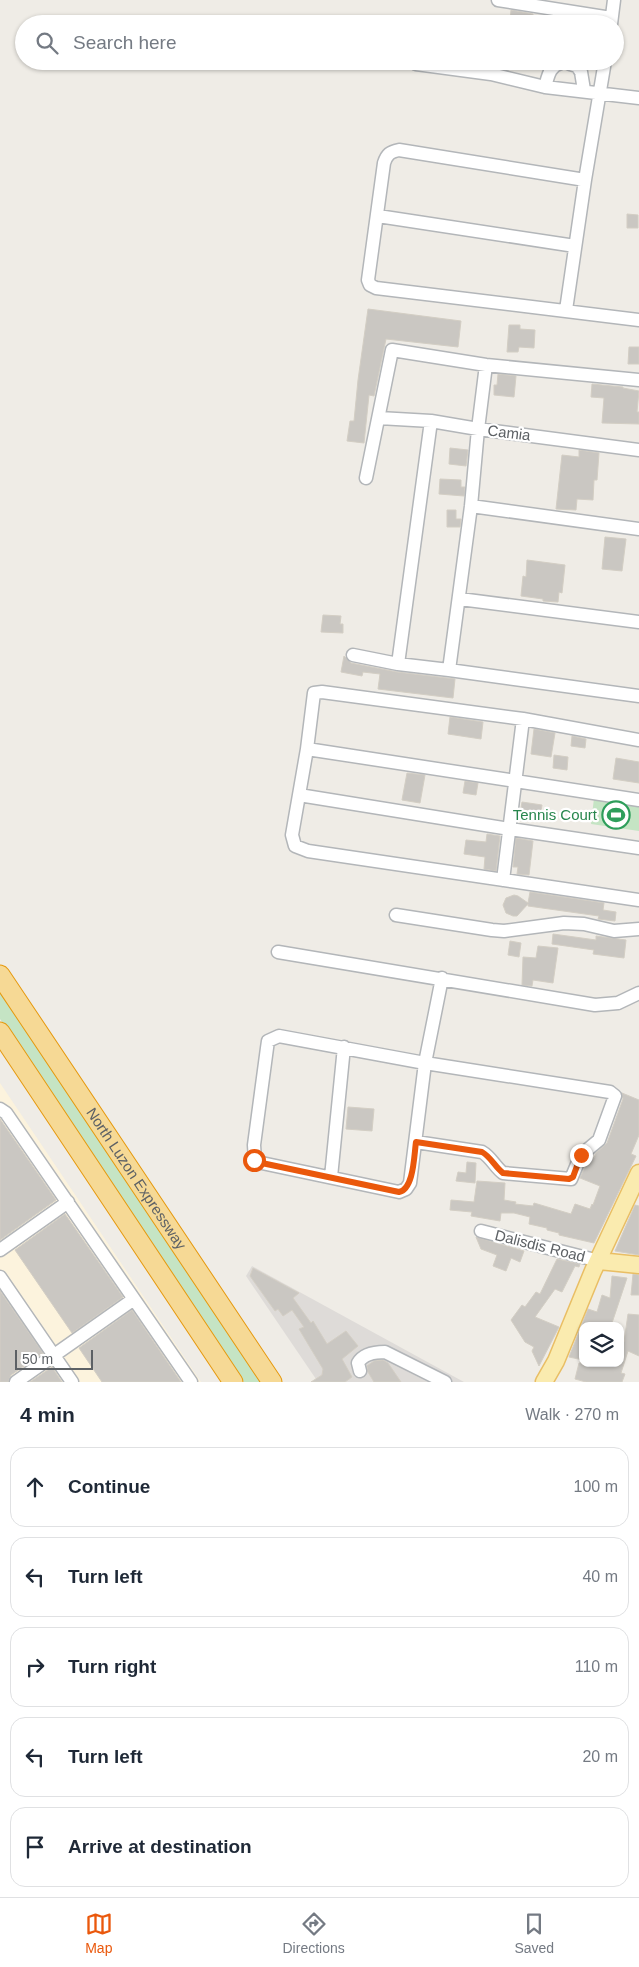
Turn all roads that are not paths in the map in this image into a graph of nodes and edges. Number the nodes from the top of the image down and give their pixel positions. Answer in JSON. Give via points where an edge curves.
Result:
{"nodes":[{"id":1,"x":498,"y":0,"type":"edge"},
{"id":2,"x":614,"y":0,"type":"edge"},
{"id":3,"x":579,"y":15,"type":"edge"},
{"id":4,"x":612,"y":15,"type":"edge"},
{"id":5,"x":461,"y":70,"type":"edge"},
{"id":6,"x":551,"y":70,"type":"edge"},
{"id":7,"x":579,"y":70,"type":"edge"},
{"id":8,"x":604,"y":70,"type":"edge"},
{"id":9,"x":545,"y":87,"type":"junction"},
{"id":10,"x":584,"y":90,"type":"junction"},
{"id":11,"x":601,"y":93,"type":"junction"},
{"id":12,"x":639,"y":98,"type":"edge"},
{"id":13,"x":585,"y":180,"type":"junction"},
{"id":14,"x":378,"y":216,"type":"junction"},
{"id":15,"x":575,"y":246,"type":"junction"},
{"id":16,"x":566,"y":310,"type":"junction"},
{"id":17,"x":639,"y":320,"type":"edge"},
{"id":18,"x":486,"y":365,"type":"junction"},
{"id":19,"x":639,"y":380,"type":"edge"},
{"id":20,"x":379,"y":418,"type":"junction"},
{"id":21,"x":431,"y":421,"type":"junction"},
{"id":22,"x":478,"y":429,"type":"junction"},
{"id":23,"x":639,"y":450,"type":"edge"},
{"id":24,"x":366,"y":478,"type":"dead end"},
{"id":25,"x":471,"y":506,"type":"junction"},
{"id":26,"x":639,"y":529,"type":"edge"},
{"id":27,"x":460,"y":599,"type":"junction"},
{"id":28,"x":639,"y":622,"type":"edge"},
{"id":29,"x":353,"y":655,"type":"dead end"},
{"id":30,"x":398,"y":664,"type":"junction"},
{"id":31,"x":449,"y":670,"type":"junction"},
{"id":32,"x":639,"y":696,"type":"edge"},
{"id":33,"x":523,"y":719,"type":"junction"},
{"id":34,"x":639,"y":740,"type":"edge"},
{"id":35,"x":307,"y":749,"type":"junction"},
{"id":36,"x":515,"y":780,"type":"junction"},
{"id":37,"x":300,"y":795,"type":"junction"},
{"id":38,"x":639,"y":800,"type":"edge"},
{"id":39,"x":510,"y":829,"type":"junction"},
{"id":40,"x":639,"y":848,"type":"edge"},
{"id":41,"x":503,"y":880,"type":"junction"},
{"id":42,"x":639,"y":900,"type":"edge"},
{"id":43,"x":396,"y":915,"type":"dead end"},
{"id":44,"x":639,"y":930,"type":"edge"},
{"id":45,"x":278,"y":952,"type":"dead end"},
{"id":46,"x":0,"y":975,"type":"edge"},
{"id":47,"x":442,"y":978,"type":"junction"},
{"id":48,"x":639,"y":994,"type":"edge"},
{"id":49,"x":0,"y":1032,"type":"edge"},
{"id":50,"x":344,"y":1048,"type":"junction"},
{"id":51,"x":425,"y":1063,"type":"junction"},
{"id":52,"x":2,"y":1113,"type":"edge"},
{"id":53,"x":416,"y":1142,"type":"junction"},
{"id":54,"x":639,"y":1174,"type":"edge"},
{"id":55,"x":331,"y":1177,"type":"junction"},
{"id":56,"x":68,"y":1202,"type":"junction"},
{"id":57,"x":481,"y":1231,"type":"dead end"},
{"id":58,"x":0,"y":1250,"type":"edge"},
{"id":59,"x":599,"y":1261,"type":"junction"},
{"id":60,"x":639,"y":1265,"type":"edge"},
{"id":61,"x":0,"y":1277,"type":"edge"},
{"id":62,"x":134,"y":1299,"type":"junction"},
{"id":63,"x":54,"y":1355,"type":"junction"},
{"id":64,"x":556,"y":1361,"type":"junction"},
{"id":65,"x":360,"y":1371,"type":"dead end"},
{"id":66,"x":16,"y":1382,"type":"edge"},
{"id":67,"x":72,"y":1382,"type":"edge"},
{"id":68,"x":191,"y":1382,"type":"edge"},
{"id":69,"x":233,"y":1382,"type":"edge"},
{"id":70,"x":272,"y":1382,"type":"edge"},
{"id":71,"x":445,"y":1382,"type":"edge"},
{"id":72,"x":544,"y":1382,"type":"edge"},
{"id":73,"x":554,"y":1382,"type":"edge"}],
"edges":[{"from":1,"to":3,"type":"street"},
{"from":2,"to":4,"type":"street"},
{"from":5,"to":9,"type":"street"},
{"from":6,"to":9,"type":"street"},
{"from":7,"to":10,"type":"street"},
{"from":8,"to":11,"type":"street"},
{"from":9,"to":10,"type":"street"},
{"from":10,"to":11,"type":"street"},
{"from":11,"to":12,"type":"street"},
{"from":11,"to":13,"type":"street"},
{"from":13,"to":14,"type":"street","via":[[399,150],[386,155]]},
{"from":13,"to":15,"type":"street"},
{"from":14,"to":15,"type":"street"},
{"from":14,"to":16,"type":"street","via":[[368,280],[376,288]]},
{"from":15,"to":16,"type":"street"},
{"from":16,"to":17,"type":"street"},
{"from":18,"to":19,"type":"street"},
{"from":18,"to":20,"type":"street","via":[[392,350]]},
{"from":18,"to":22,"type":"street"},
{"from":20,"to":21,"type":"street","name":"Camia"},
{"from":20,"to":24,"type":"street"},
{"from":21,"to":22,"type":"street","name":"Camia"},
{"from":21,"to":30,"type":"street"},
{"from":22,"to":23,"type":"street","name":"Camia"},
{"from":22,"to":25,"type":"street"},
{"from":25,"to":26,"type":"street"},
{"from":25,"to":27,"type":"street"},
{"from":27,"to":28,"type":"street"},
{"from":27,"to":31,"type":"street"},
{"from":29,"to":30,"type":"street"},
{"from":30,"to":31,"type":"street"},
{"from":31,"to":32,"type":"street"},
{"from":33,"to":34,"type":"street"},
{"from":33,"to":35,"type":"street","via":[[318,692],[312,696]]},
{"from":33,"to":36,"type":"street"},
{"from":35,"to":36,"type":"street"},
{"from":35,"to":37,"type":"street"},
{"from":36,"to":38,"type":"street"},
{"from":36,"to":39,"type":"street"},
{"from":37,"to":39,"type":"street"},
{"from":37,"to":41,"type":"street","via":[[292,835],[300,848]]},
{"from":39,"to":40,"type":"street"},
{"from":39,"to":41,"type":"street"},
{"from":41,"to":42,"type":"street"},
{"from":43,"to":44,"type":"street","via":[[504,931],[564,923],[614,931]]},
{"from":45,"to":47,"type":"street"},
{"from":46,"to":70,"type":"highway","name":"North Luzon Expressway"},
{"from":47,"to":48,"type":"street","via":[[595,1005],[618,1004]]},
{"from":47,"to":51,"type":"street"},
{"from":49,"to":69,"type":"highway","name":"North Luzon Expressway"},
{"from":50,"to":51,"type":"street"},
{"from":50,"to":55,"type":"street"},
{"from":50,"to":55,"type":"street","via":[[279,1036],[268,1042],[254,1145],[254,1160],[257,1162]]},
{"from":51,"to":53,"type":"street"},
{"from":51,"to":53,"type":"street","via":[[610,1092],[615,1096],[599,1140],[581,1155],[571,1179],[503,1173],[482,1152]]},
{"from":52,"to":56,"type":"street"},
{"from":53,"to":55,"type":"street","via":[[410,1183],[403,1191]]},
{"from":54,"to":59,"type":"main road"},
{"from":56,"to":58,"type":"street"},
{"from":56,"to":62,"type":"street"},
{"from":57,"to":59,"type":"street","name":"Dalisdis Road"},
{"from":59,"to":60,"type":"main road"},
{"from":59,"to":64,"type":"main road"},
{"from":61,"to":63,"type":"street"},
{"from":62,"to":63,"type":"street"},
{"from":62,"to":68,"type":"street"},
{"from":63,"to":66,"type":"street"},
{"from":63,"to":67,"type":"street"},
{"from":64,"to":72,"type":"main road"},
{"from":64,"to":73,"type":"main road"},
{"from":65,"to":71,"type":"street","via":[[358,1363],[361,1359],[385,1352]]}]}
